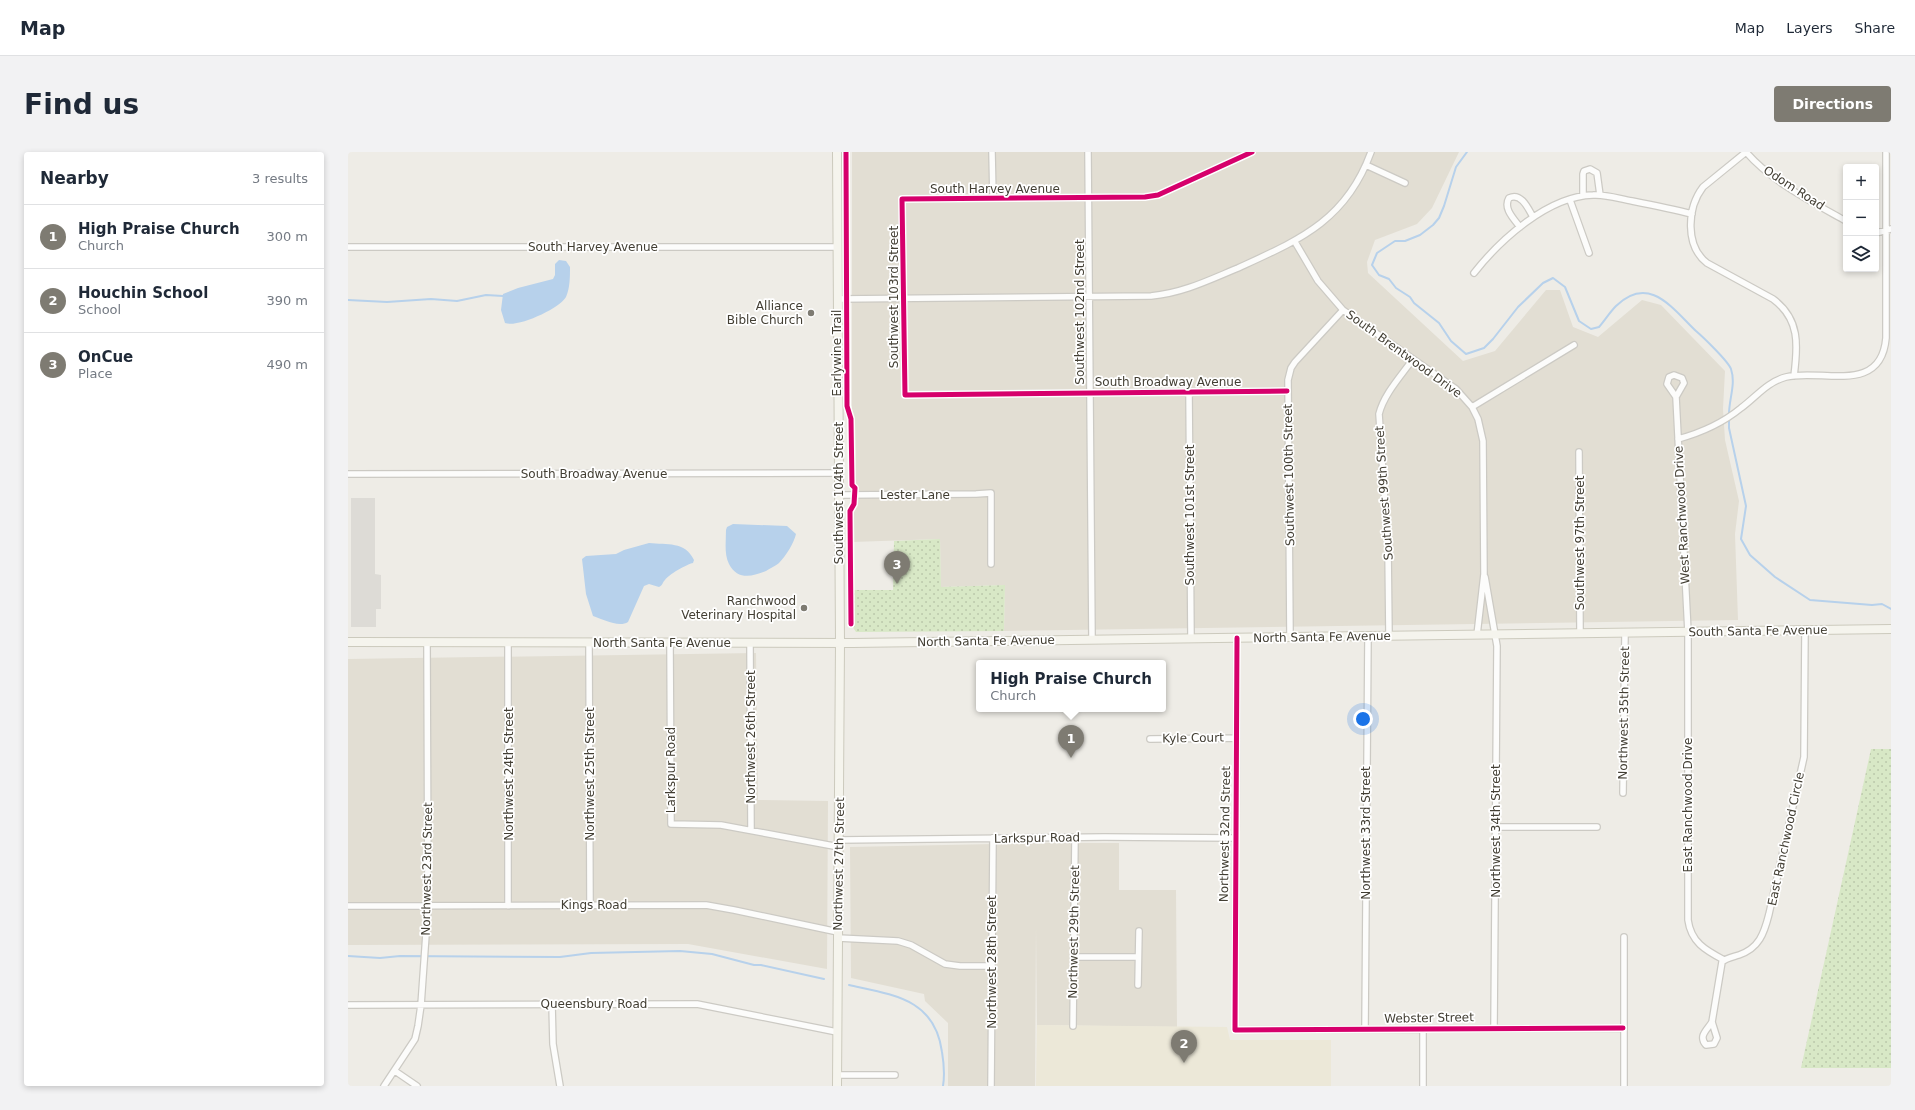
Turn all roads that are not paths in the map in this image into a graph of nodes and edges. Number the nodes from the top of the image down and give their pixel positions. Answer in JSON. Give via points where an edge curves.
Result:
{"nodes":[{"id":1,"x":837,"y":152,"type":"edge"},
{"id":2,"x":992,"y":152,"type":"edge"},
{"id":3,"x":1088,"y":152,"type":"edge"},
{"id":4,"x":1252,"y":152,"type":"edge"},
{"id":5,"x":1371,"y":152,"type":"edge"},
{"id":6,"x":1746,"y":152,"type":"edge"},
{"id":7,"x":1886,"y":152,"type":"edge"},
{"id":8,"x":1366,"y":165,"type":"junction"},
{"id":9,"x":1405,"y":183,"type":"dead end"},
{"id":10,"x":1600,"y":195,"type":"junction"},
{"id":11,"x":1583,"y":196,"type":"junction"},
{"id":12,"x":993,"y":198,"type":"junction"},
{"id":13,"x":1089,"y":198,"type":"junction"},
{"id":14,"x":902,"y":199,"type":"joint"},
{"id":15,"x":1570,"y":200,"type":"junction"},
{"id":16,"x":1692,"y":214,"type":"junction"},
{"id":17,"x":1534,"y":217,"type":"junction"},
{"id":18,"x":1843,"y":219,"type":"edge"},
{"id":19,"x":1520,"y":227,"type":"junction"},
{"id":20,"x":1889,"y":229,"type":"edge"},
{"id":21,"x":1879,"y":231,"type":"edge"},
{"id":22,"x":1295,"y":242,"type":"junction"},
{"id":23,"x":348,"y":247,"type":"edge"},
{"id":24,"x":838,"y":248,"type":"junction"},
{"id":25,"x":1589,"y":253,"type":"dead end"},
{"id":26,"x":1474,"y":273,"type":"dead end"},
{"id":27,"x":1090,"y":296,"type":"junction"},
{"id":28,"x":903,"y":298,"type":"junction"},
{"id":29,"x":838,"y":299,"type":"junction"},
{"id":30,"x":1343,"y":310,"type":"junction"},
{"id":31,"x":1574,"y":346,"type":"dead end"},
{"id":32,"x":1413,"y":359,"type":"junction"},
{"id":33,"x":1794,"y":376,"type":"junction"},
{"id":34,"x":1189,"y":391,"type":"junction"},
{"id":35,"x":1287,"y":391,"type":"junction"},
{"id":36,"x":1090,"y":392,"type":"junction"},
{"id":37,"x":904,"y":395,"type":"joint"},
{"id":38,"x":1676,"y":397,"type":"dead end"},
{"id":39,"x":1472,"y":407,"type":"junction"},
{"id":40,"x":1678,"y":439,"type":"junction"},
{"id":41,"x":1579,"y":452,"type":"dead end"},
{"id":42,"x":840,"y":473,"type":"junction"},
{"id":43,"x":348,"y":474,"type":"edge"},
{"id":44,"x":840,"y":495,"type":"junction"},
{"id":45,"x":991,"y":564,"type":"dead end"},
{"id":46,"x":1484,"y":574,"type":"junction"},
{"id":47,"x":1891,"y":629,"type":"edge"},
{"id":48,"x":1805,"y":630,"type":"junction"},
{"id":49,"x":1688,"y":632,"type":"junction"},
{"id":50,"x":1580,"y":633,"type":"junction"},
{"id":51,"x":1625,"y":633,"type":"junction"},
{"id":52,"x":1477,"y":635,"type":"junction"},
{"id":53,"x":1495,"y":635,"type":"junction"},
{"id":54,"x":1368,"y":636,"type":"junction"},
{"id":55,"x":1389,"y":636,"type":"junction"},
{"id":56,"x":1290,"y":637,"type":"junction"},
{"id":57,"x":1191,"y":638,"type":"junction"},
{"id":58,"x":1236,"y":638,"type":"junction"},
{"id":59,"x":1092,"y":640,"type":"junction"},
{"id":60,"x":348,"y":642,"type":"edge"},
{"id":61,"x":508,"y":642,"type":"junction"},
{"id":62,"x":589,"y":642,"type":"junction"},
{"id":63,"x":670,"y":642,"type":"junction"},
{"id":64,"x":427,"y":643,"type":"junction"},
{"id":65,"x":750,"y":643,"type":"junction"},
{"id":66,"x":840,"y":643,"type":"junction"},
{"id":67,"x":1236,"y":738,"type":"junction"},
{"id":68,"x":1150,"y":739,"type":"dead end"},
{"id":69,"x":1623,"y":793,"type":"dead end"},
{"id":70,"x":1496,"y":827,"type":"junction"},
{"id":71,"x":1596,"y":827,"type":"dead end"},
{"id":72,"x":751,"y":830,"type":"junction"},
{"id":73,"x":992,"y":838,"type":"junction"},
{"id":74,"x":1075,"y":838,"type":"junction"},
{"id":75,"x":1235,"y":838,"type":"junction"},
{"id":76,"x":839,"y":843,"type":"junction"},
{"id":77,"x":590,"y":905,"type":"junction"},
{"id":78,"x":348,"y":906,"type":"edge"},
{"id":79,"x":428,"y":906,"type":"junction"},
{"id":80,"x":508,"y":906,"type":"junction"},
{"id":81,"x":1139,"y":931,"type":"dead end"},
{"id":82,"x":838,"y":935,"type":"junction"},
{"id":83,"x":1624,"y":937,"type":"dead end"},
{"id":84,"x":1074,"y":957,"type":"junction"},
{"id":85,"x":1138,"y":958,"type":"junction"},
{"id":86,"x":1724,"y":960,"type":"junction"},
{"id":87,"x":992,"y":966,"type":"junction"},
{"id":88,"x":1138,"y":985,"type":"dead end"},
{"id":89,"x":552,"y":1004,"type":"junction"},
{"id":90,"x":348,"y":1005,"type":"edge"},
{"id":91,"x":420,"y":1005,"type":"junction"},
{"id":92,"x":1712,"y":1022,"type":"dead end"},
{"id":93,"x":1073,"y":1026,"type":"dead end"},
{"id":94,"x":1494,"y":1028,"type":"junction"},
{"id":95,"x":1624,"y":1028,"type":"junction"},
{"id":96,"x":1365,"y":1029,"type":"junction"},
{"id":97,"x":1423,"y":1029,"type":"junction"},
{"id":98,"x":1234,"y":1030,"type":"joint"},
{"id":99,"x":837,"y":1032,"type":"junction"},
{"id":100,"x":395,"y":1071,"type":"junction"},
{"id":101,"x":837,"y":1075,"type":"junction"},
{"id":102,"x":895,"y":1075,"type":"dead end"},
{"id":103,"x":384,"y":1086,"type":"edge"},
{"id":104,"x":418,"y":1086,"type":"edge"},
{"id":105,"x":560,"y":1086,"type":"edge"},
{"id":106,"x":836,"y":1086,"type":"edge"},
{"id":107,"x":991,"y":1086,"type":"edge"},
{"id":108,"x":1423,"y":1086,"type":"edge"},
{"id":109,"x":1624,"y":1086,"type":"edge"}],
"edges":[{"from":1,"to":24,"type":"main road","name":"Southwest 104th Street"},
{"from":2,"to":12,"type":"street"},
{"from":3,"to":13,"type":"street","name":"Southwest 102nd Street"},
{"from":4,"to":13,"type":"street","via":[[1158,195]]},
{"from":5,"to":8,"type":"street"},
{"from":6,"to":16,"type":"street","via":[[1703,187]]},
{"from":6,"to":18,"type":"street","name":"Odom Road","via":[[1766,171]]},
{"from":7,"to":20,"type":"street"},
{"from":8,"to":9,"type":"street"},
{"from":8,"to":22,"type":"street","via":[[1336,210]]},
{"from":10,"to":11,"type":"street"},
{"from":10,"to":11,"type":"street","via":[[1597,173],[1590,170],[1584,171],[1583,174]]},
{"from":10,"to":16,"type":"street"},
{"from":11,"to":15,"type":"street"},
{"from":12,"to":13,"type":"street","name":"South Harvey Avenue"},
{"from":12,"to":14,"type":"street","name":"South Harvey Avenue"},
{"from":13,"to":27,"type":"street","name":"Southwest 102nd Street"},
{"from":14,"to":28,"type":"street","name":"Southwest 103rd Street"},
{"from":15,"to":17,"type":"street"},
{"from":15,"to":25,"type":"street"},
{"from":16,"to":33,"type":"street","via":[[1694,243],[1702,259],[1773,299],[1783,306],[1790,316],[1795,328],[1796,341]]},
{"from":17,"to":19,"type":"street"},
{"from":17,"to":19,"type":"street","via":[[1519,198],[1509,198],[1508,209]]},
{"from":19,"to":26,"type":"street","via":[[1491,252]]},
{"from":20,"to":21,"type":"street"},
{"from":20,"to":33,"type":"street","via":[[1886,344],[1877,364],[1867,371],[1843,376]]},
{"from":22,"to":27,"type":"street","via":[[1184,290],[1151,296]]},
{"from":22,"to":30,"type":"street","name":"South Brentwood Drive","via":[[1318,281]]},
{"from":23,"to":24,"type":"street","name":"South Harvey Avenue"},
{"from":24,"to":29,"type":"main road","name":"Southwest 104th Street"},
{"from":27,"to":28,"type":"street"},
{"from":27,"to":36,"type":"street","name":"Southwest 102nd Street"},
{"from":28,"to":29,"type":"street"},
{"from":28,"to":37,"type":"street","name":"Southwest 103rd Street"},
{"from":29,"to":42,"type":"main road","name":"Southwest 104th Street"},
{"from":30,"to":32,"type":"street","name":"South Brentwood Drive"},
{"from":30,"to":35,"type":"street","name":"Southwest 100th Street","via":[[1295,362],[1289,374]]},
{"from":31,"to":39,"type":"street"},
{"from":32,"to":39,"type":"street","name":"South Brentwood Drive","via":[[1456,389]]},
{"from":32,"to":55,"type":"street","name":"Southwest 99th Street","via":[[1382,404],[1379,414],[1388,548]]},
{"from":33,"to":40,"type":"street","via":[[1782,378],[1768,386],[1723,420]]},
{"from":34,"to":35,"type":"street","name":"South Broadway Avenue"},
{"from":34,"to":36,"type":"street","name":"South Broadway Avenue"},
{"from":34,"to":57,"type":"street","name":"Southwest 101st Street"},
{"from":35,"to":56,"type":"street","name":"Southwest 100th Street"},
{"from":36,"to":37,"type":"street","name":"South Broadway Avenue"},
{"from":36,"to":59,"type":"street","name":"Southwest 102nd Street"},
{"from":38,"to":40,"type":"street","name":"West Ranchwood Drive"},
{"from":39,"to":46,"type":"street","name":"South Brentwood Drive","via":[[1480,425],[1483,441]]},
{"from":40,"to":49,"type":"street","name":"West Ranchwood Drive"},
{"from":41,"to":50,"type":"street","name":"Southwest 97th Street"},
{"from":42,"to":43,"type":"street","name":"South Broadway Avenue"},
{"from":42,"to":44,"type":"main road","name":"Southwest 104th Street"},
{"from":44,"to":45,"type":"street","name":"Lester Lane","via":[[991,493]]},
{"from":44,"to":66,"type":"main road","name":"Southwest 104th Street"},
{"from":46,"to":52,"type":"street"},
{"from":46,"to":53,"type":"street","name":"Northwest 34th Street"},
{"from":47,"to":48,"type":"main road","name":"South Santa Fe Avenue"},
{"from":48,"to":49,"type":"main road","name":"South Santa Fe Avenue"},
{"from":48,"to":86,"type":"street","name":"East Ranchwood Circle","via":[[1804,752],[1769,914],[1763,936],[1756,945],[1744,953]]},
{"from":49,"to":51,"type":"main road","name":"South Santa Fe Avenue"},
{"from":49,"to":86,"type":"street","name":"East Ranchwood Drive","via":[[1688,920],[1695,941],[1706,951]]},
{"from":50,"to":51,"type":"main road","name":"North Santa Fe Avenue"},
{"from":50,"to":53,"type":"main road","name":"North Santa Fe Avenue"},
{"from":51,"to":69,"type":"street","name":"Northwest 35th Street"},
{"from":52,"to":53,"type":"main road","name":"North Santa Fe Avenue"},
{"from":52,"to":55,"type":"main road","name":"North Santa Fe Avenue"},
{"from":53,"to":70,"type":"street","name":"Northwest 34th Street"},
{"from":54,"to":55,"type":"main road","name":"North Santa Fe Avenue"},
{"from":54,"to":56,"type":"main road","name":"North Santa Fe Avenue"},
{"from":54,"to":96,"type":"street","name":"Northwest 33rd Street"},
{"from":56,"to":58,"type":"main road","name":"North Santa Fe Avenue"},
{"from":57,"to":58,"type":"main road","name":"North Santa Fe Avenue"},
{"from":57,"to":59,"type":"main road","name":"North Santa Fe Avenue"},
{"from":58,"to":67,"type":"street","name":"Northwest 32nd Street"},
{"from":59,"to":66,"type":"main road","name":"North Santa Fe Avenue"},
{"from":60,"to":64,"type":"main road","name":"North Santa Fe Avenue"},
{"from":61,"to":62,"type":"main road","name":"North Santa Fe Avenue"},
{"from":61,"to":64,"type":"main road","name":"North Santa Fe Avenue"},
{"from":61,"to":80,"type":"street","name":"Northwest 24th Street"},
{"from":62,"to":63,"type":"main road","name":"North Santa Fe Avenue"},
{"from":62,"to":77,"type":"street","name":"Northwest 25th Street"},
{"from":63,"to":65,"type":"main road","name":"North Santa Fe Avenue"},
{"from":63,"to":72,"type":"street","name":"Larkspur Road","via":[[671,824],[721,825]]},
{"from":64,"to":79,"type":"street","name":"Northwest 23rd Street"},
{"from":65,"to":66,"type":"main road","name":"North Santa Fe Avenue"},
{"from":65,"to":72,"type":"street","name":"Northwest 26th Street"},
{"from":66,"to":76,"type":"main road","name":"Northwest 27th Street"},
{"from":67,"to":68,"type":"street","name":"Kyle Court"},
{"from":67,"to":75,"type":"street","name":"Northwest 32nd Street"},
{"from":70,"to":71,"type":"street"},
{"from":70,"to":94,"type":"street","name":"Northwest 34th Street"},
{"from":72,"to":76,"type":"street","name":"Larkspur Road"},
{"from":73,"to":74,"type":"street","name":"Larkspur Road"},
{"from":73,"to":76,"type":"street","name":"Larkspur Road"},
{"from":73,"to":87,"type":"street","name":"Northwest 28th Street"},
{"from":74,"to":75,"type":"street","name":"Larkspur Road"},
{"from":74,"to":84,"type":"street","name":"Northwest 29th Street"},
{"from":75,"to":98,"type":"street","name":"Northwest 32nd Street"},
{"from":76,"to":82,"type":"main road","name":"Northwest 27th Street"},
{"from":77,"to":80,"type":"street","name":"Kings Road"},
{"from":77,"to":82,"type":"street","name":"Kings Road","via":[[716,906]]},
{"from":78,"to":79,"type":"street","name":"Kings Road"},
{"from":79,"to":80,"type":"street","name":"Kings Road"},
{"from":79,"to":91,"type":"street","name":"Northwest 23rd Street"},
{"from":81,"to":85,"type":"street"},
{"from":82,"to":87,"type":"street","name":"Kings Road","via":[[898,941],[911,945],[945,964]]},
{"from":82,"to":99,"type":"main road","name":"Northwest 27th Street"},
{"from":83,"to":95,"type":"street"},
{"from":84,"to":85,"type":"street"},
{"from":84,"to":93,"type":"street","name":"Northwest 29th Street"},
{"from":85,"to":88,"type":"street"},
{"from":86,"to":92,"type":"street","via":[[1720,966]]},
{"from":87,"to":107,"type":"street","name":"Northwest 28th Street"},
{"from":89,"to":91,"type":"street","name":"Queensbury Road"},
{"from":89,"to":99,"type":"street","name":"Queensbury Road","via":[[703,1004]]},
{"from":89,"to":105,"type":"street","via":[[553,1044]]},
{"from":90,"to":91,"type":"street","name":"Queensbury Road"},
{"from":91,"to":100,"type":"street","name":"Northwest 23rd Street","via":[[415,1039]]},
{"from":94,"to":95,"type":"street","name":"Webster Street"},
{"from":94,"to":97,"type":"street","name":"Webster Street"},
{"from":95,"to":109,"type":"street"},
{"from":96,"to":97,"type":"street","name":"Webster Street"},
{"from":96,"to":98,"type":"street","name":"Webster Street"},
{"from":97,"to":108,"type":"street"},
{"from":99,"to":101,"type":"main road","name":"Northwest 27th Street"},
{"from":100,"to":103,"type":"street","name":"Northwest 23rd Street"},
{"from":100,"to":104,"type":"street"},
{"from":101,"to":102,"type":"street"},
{"from":101,"to":106,"type":"main road","name":"Northwest 27th Street"}]}
